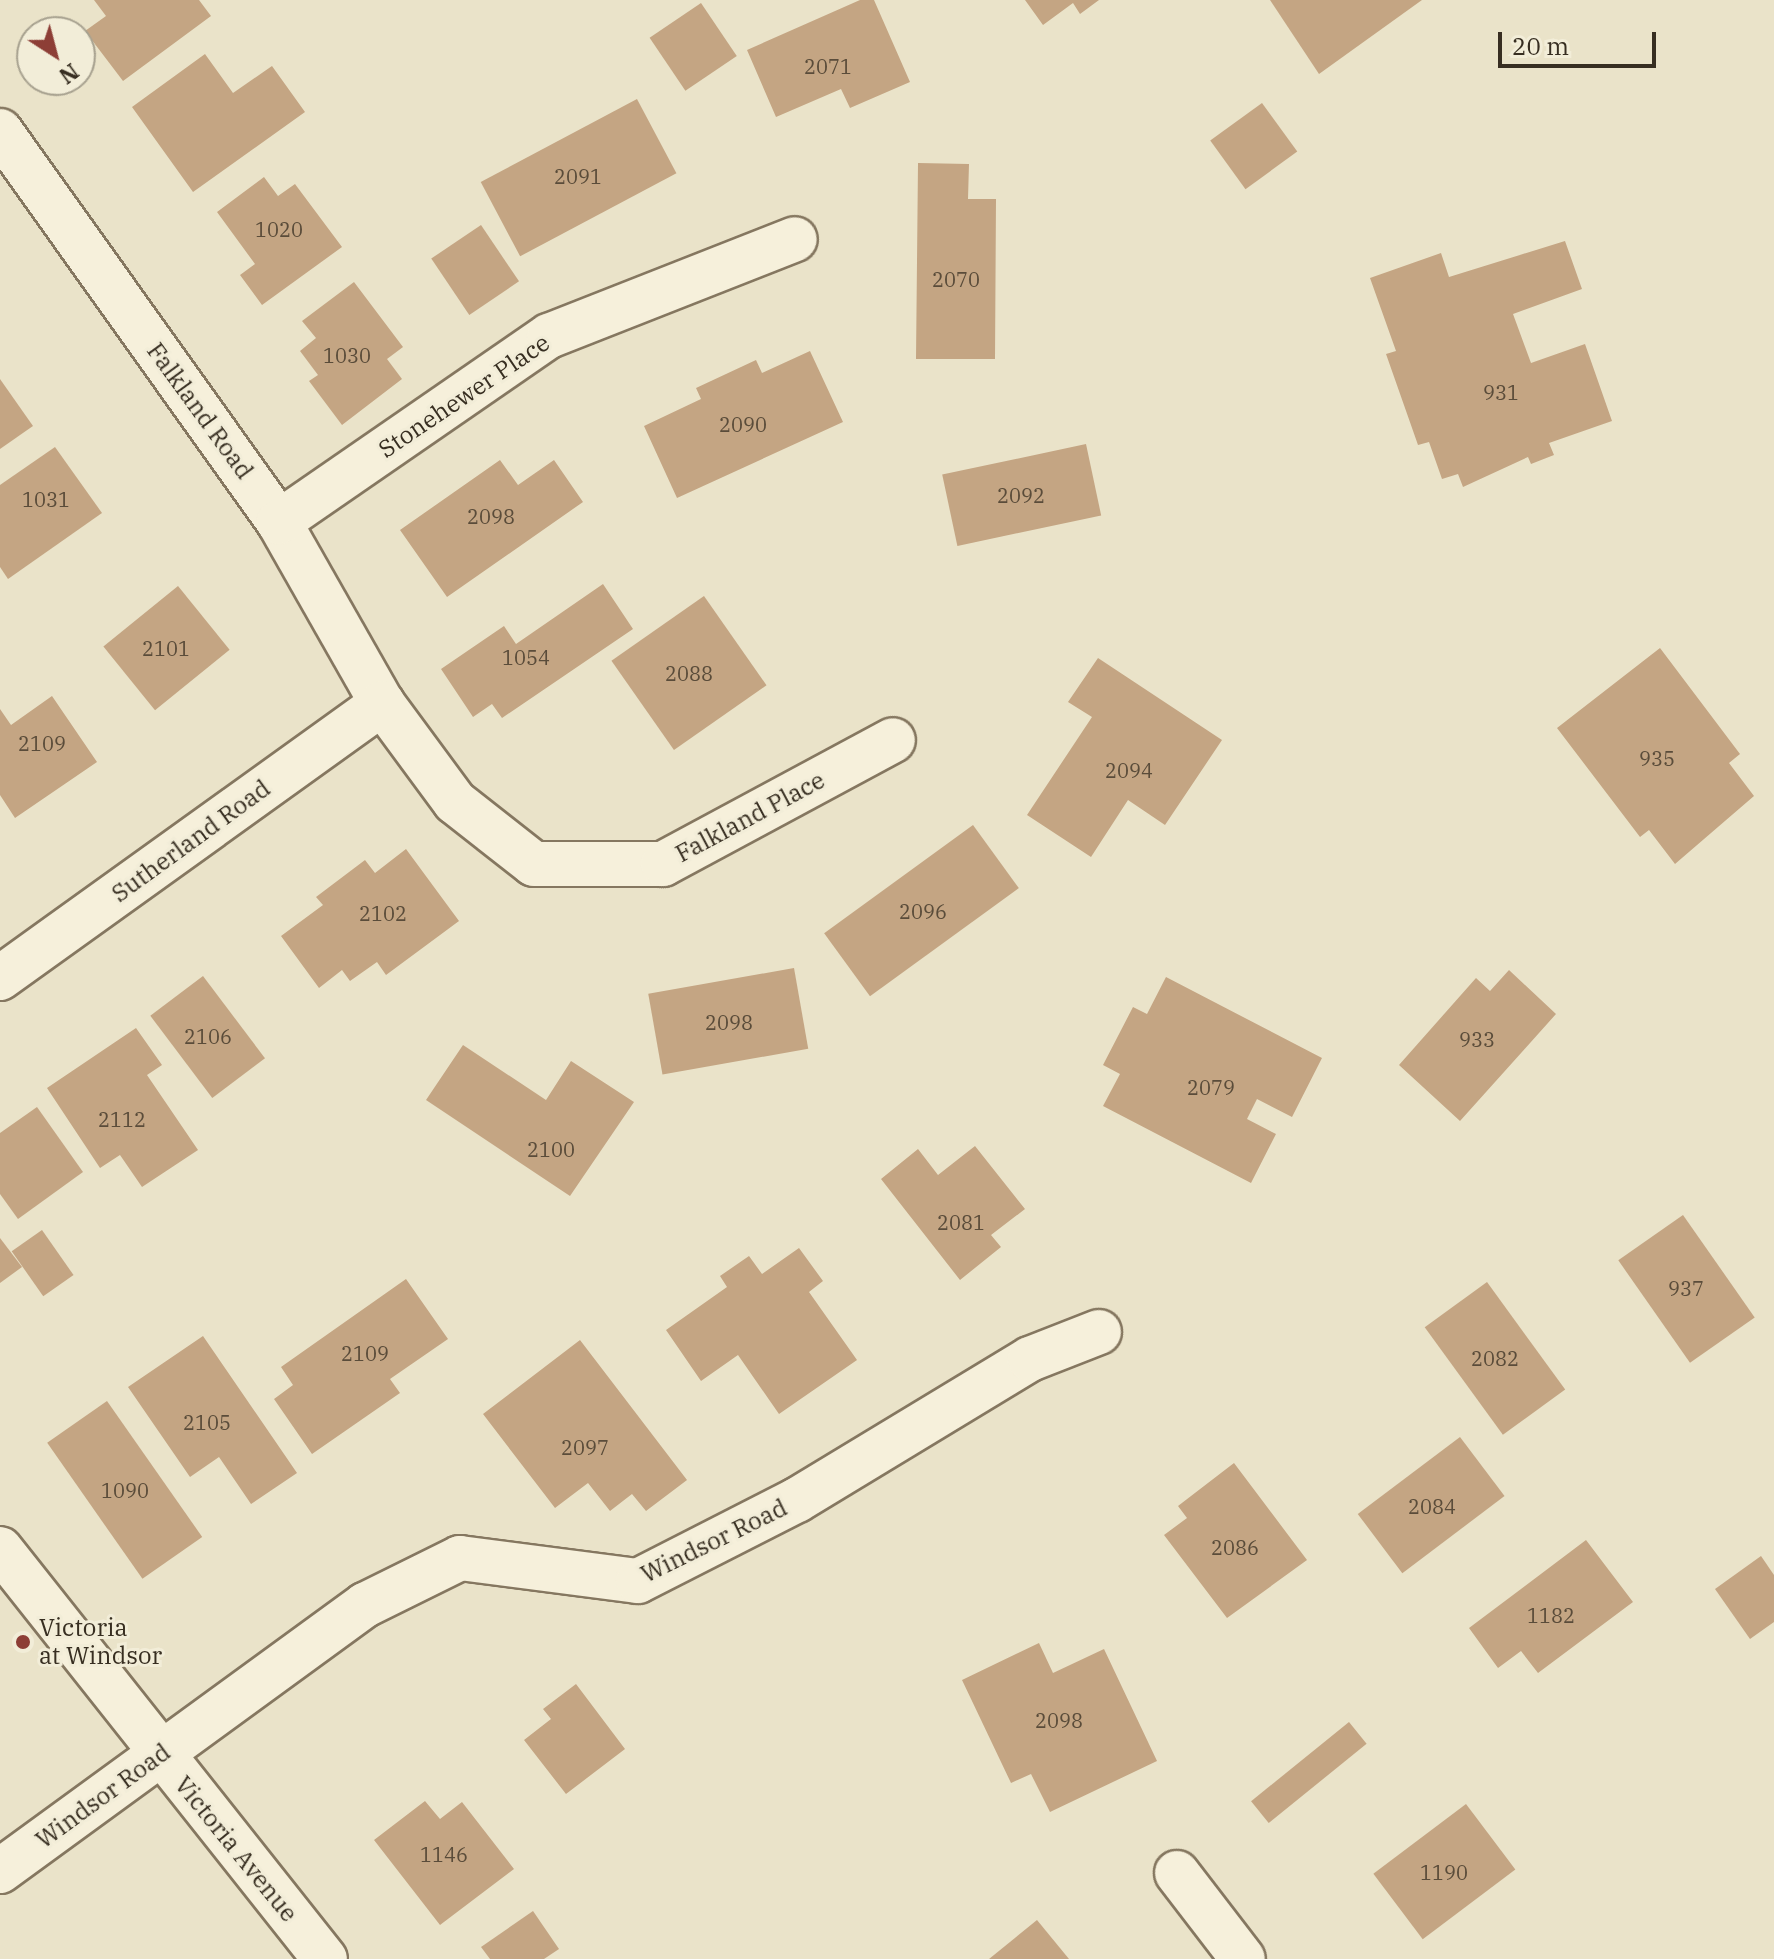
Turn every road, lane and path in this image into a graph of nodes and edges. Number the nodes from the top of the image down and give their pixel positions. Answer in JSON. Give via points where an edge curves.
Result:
{"nodes":[{"id":1,"x":0,"y":131,"type":"edge"},
{"id":2,"x":795,"y":239,"type":"dead end"},
{"id":3,"x":279,"y":522,"type":"junction"},
{"id":4,"x":382,"y":703,"type":"junction"},
{"id":5,"x":893,"y":740,"type":"dead end"},
{"id":6,"x":0,"y":978,"type":"edge"},
{"id":7,"x":1099,"y":1332,"type":"dead end"},
{"id":8,"x":0,"y":1549,"type":"edge"},
{"id":9,"x":160,"y":1756,"type":"junction"},
{"id":10,"x":0,"y":1871,"type":"edge"},
{"id":11,"x":1177,"y":1873,"type":"dead end"},
{"id":12,"x":325,"y":1959,"type":"edge"},
{"id":13,"x":1243,"y":1959,"type":"edge"}],
"edges":[{"from":1,"to":3,"type":"street","name":"Falkland Road"},
{"from":2,"to":3,"type":"street","name":"Stonehewer Place","via":[[549,336]]},
{"from":3,"to":4,"type":"street","name":"Falkland Road"},
{"from":4,"to":5,"type":"street","name":"Falkland Place","via":[[455,802],[534,864],[663,864]]},
{"from":4,"to":6,"type":"street","name":"Sutherland Road"},
{"from":7,"to":9,"type":"street","name":"Windsor Road","via":[[1030,1359],[797,1500],[638,1581],[460,1558],[365,1605]]},
{"from":8,"to":9,"type":"street","name":"Victoria Avenue"},
{"from":9,"to":10,"type":"street","name":"Windsor Road"},
{"from":9,"to":12,"type":"street","name":"Victoria Avenue"},
{"from":11,"to":13,"type":"street"}]}
